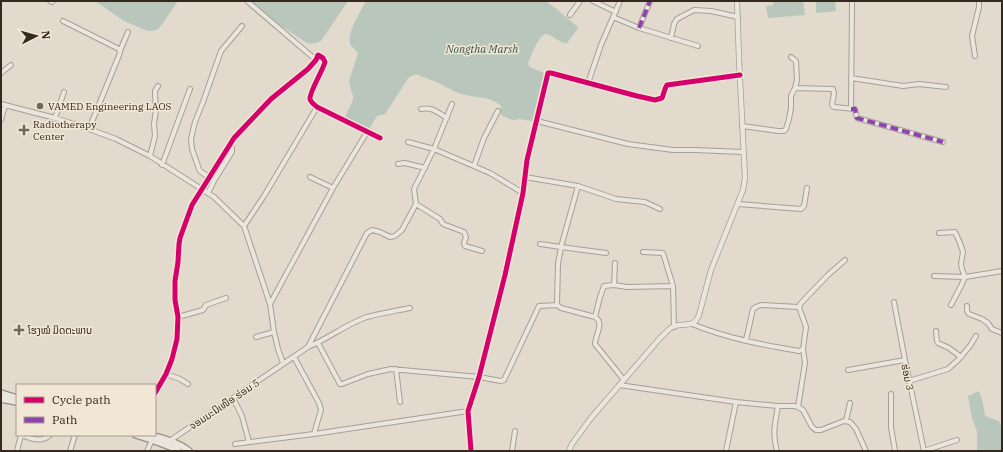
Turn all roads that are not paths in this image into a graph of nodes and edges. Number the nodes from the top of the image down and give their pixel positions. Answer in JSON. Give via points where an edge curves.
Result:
{"nodes":[{"id":1,"x":247,"y":1,"type":"edge"},
{"id":2,"x":580,"y":1,"type":"edge"},
{"id":3,"x":593,"y":1,"type":"edge"},
{"id":4,"x":620,"y":1,"type":"edge"},
{"id":5,"x":650,"y":1,"type":"edge"},
{"id":6,"x":738,"y":1,"type":"edge"},
{"id":7,"x":852,"y":1,"type":"edge"},
{"id":8,"x":979,"y":1,"type":"edge"},
{"id":9,"x":616,"y":12,"type":"junction"},
{"id":10,"x":570,"y":15,"type":"dead end"},
{"id":11,"x":613,"y":17,"type":"junction"},
{"id":12,"x":738,"y":17,"type":"junction"},
{"id":13,"x":63,"y":21,"type":"dead end"},
{"id":14,"x":242,"y":26,"type":"dead end"},
{"id":15,"x":639,"y":28,"type":"junction"},
{"id":16,"x":128,"y":32,"type":"dead end"},
{"id":17,"x":671,"y":38,"type":"junction"},
{"id":18,"x":698,"y":46,"type":"dead end"},
{"id":19,"x":120,"y":51,"type":"junction"},
{"id":20,"x":975,"y":56,"type":"dead end"},
{"id":21,"x":790,"y":57,"type":"dead end"},
{"id":22,"x":316,"y":60,"type":"junction"},
{"id":23,"x":11,"y":65,"type":"dead end"},
{"id":24,"x":1,"y":73,"type":"edge"},
{"id":25,"x":740,"y":75,"type":"junction"},
{"id":26,"x":851,"y":78,"type":"junction"},
{"id":27,"x":588,"y":82,"type":"junction"},
{"id":28,"x":158,"y":86,"type":"dead end"},
{"id":29,"x":946,"y":87,"type":"dead end"},
{"id":30,"x":795,"y":88,"type":"junction"},
{"id":31,"x":190,"y":90,"type":"dead end"},
{"id":32,"x":64,"y":92,"type":"dead end"},
{"id":33,"x":452,"y":104,"type":"dead end"},
{"id":34,"x":3,"y":105,"type":"edge"},
{"id":35,"x":317,"y":107,"type":"junction"},
{"id":36,"x":851,"y":109,"type":"junction"},
{"id":37,"x":421,"y":110,"type":"dead end"},
{"id":38,"x":498,"y":111,"type":"dead end"},
{"id":39,"x":55,"y":118,"type":"junction"},
{"id":40,"x":447,"y":118,"type":"junction"},
{"id":41,"x":1,"y":120,"type":"edge"},
{"id":42,"x":537,"y":121,"type":"junction"},
{"id":43,"x":742,"y":126,"type":"junction"},
{"id":44,"x":89,"y":129,"type":"junction"},
{"id":45,"x":367,"y":132,"type":"junction"},
{"id":46,"x":380,"y":138,"type":"dead end"},
{"id":47,"x":408,"y":142,"type":"dead end"},
{"id":48,"x":943,"y":142,"type":"dead end"},
{"id":49,"x":231,"y":144,"type":"junction"},
{"id":50,"x":434,"y":149,"type":"junction"},
{"id":51,"x":743,"y":152,"type":"junction"},
{"id":52,"x":150,"y":156,"type":"junction"},
{"id":53,"x":162,"y":164,"type":"junction"},
{"id":54,"x":398,"y":164,"type":"dead end"},
{"id":55,"x":474,"y":166,"type":"junction"},
{"id":56,"x":425,"y":168,"type":"junction"},
{"id":57,"x":524,"y":176,"type":"junction"},
{"id":58,"x":310,"y":177,"type":"dead end"},
{"id":59,"x":209,"y":178,"type":"junction"},
{"id":60,"x":214,"y":181,"type":"junction"},
{"id":61,"x":578,"y":186,"type":"junction"},
{"id":62,"x":333,"y":188,"type":"junction"},
{"id":63,"x":807,"y":188,"type":"dead end"},
{"id":64,"x":202,"y":189,"type":"junction"},
{"id":65,"x":208,"y":193,"type":"junction"},
{"id":66,"x":523,"y":193,"type":"junction"},
{"id":67,"x":416,"y":204,"type":"junction"},
{"id":68,"x":738,"y":204,"type":"junction"},
{"id":69,"x":660,"y":209,"type":"dead end"},
{"id":70,"x":244,"y":226,"type":"junction"},
{"id":71,"x":939,"y":233,"type":"dead end"},
{"id":72,"x":540,"y":244,"type":"dead end"},
{"id":73,"x":560,"y":247,"type":"junction"},
{"id":74,"x":482,"y":251,"type":"dead end"},
{"id":75,"x":643,"y":252,"type":"dead end"},
{"id":76,"x":606,"y":253,"type":"dead end"},
{"id":77,"x":845,"y":260,"type":"dead end"},
{"id":78,"x":615,"y":263,"type":"dead end"},
{"id":79,"x":1002,"y":271,"type":"edge"},
{"id":80,"x":934,"y":276,"type":"dead end"},
{"id":81,"x":965,"y":277,"type":"junction"},
{"id":82,"x":614,"y":286,"type":"junction"},
{"id":83,"x":674,"y":286,"type":"junction"},
{"id":84,"x":226,"y":298,"type":"dead end"},
{"id":85,"x":894,"y":302,"type":"dead end"},
{"id":86,"x":270,"y":304,"type":"junction"},
{"id":87,"x":558,"y":305,"type":"junction"},
{"id":88,"x":951,"y":305,"type":"dead end"},
{"id":89,"x":967,"y":306,"type":"dead end"},
{"id":90,"x":799,"y":307,"type":"junction"},
{"id":91,"x":410,"y":308,"type":"dead end"},
{"id":92,"x":178,"y":317,"type":"junction"},
{"id":93,"x":595,"y":317,"type":"junction"},
{"id":94,"x":692,"y":324,"type":"junction"},
{"id":95,"x":674,"y":326,"type":"junction"},
{"id":96,"x":936,"y":331,"type":"dead end"},
{"id":97,"x":274,"y":332,"type":"junction"},
{"id":98,"x":1002,"y":333,"type":"edge"},
{"id":99,"x":976,"y":336,"type":"dead end"},
{"id":100,"x":256,"y":337,"type":"dead end"},
{"id":101,"x":746,"y":340,"type":"junction"},
{"id":102,"x":318,"y":343,"type":"junction"},
{"id":103,"x":308,"y":347,"type":"junction"},
{"id":104,"x":803,"y":349,"type":"junction"},
{"id":105,"x":294,"y":357,"type":"junction"},
{"id":106,"x":961,"y":357,"type":"junction"},
{"id":107,"x":905,"y":360,"type":"junction"},
{"id":108,"x":283,"y":363,"type":"junction"},
{"id":109,"x":396,"y":369,"type":"junction"},
{"id":110,"x":848,"y":370,"type":"dead end"},
{"id":111,"x":166,"y":374,"type":"junction"},
{"id":112,"x":479,"y":377,"type":"junction"},
{"id":113,"x":624,"y":380,"type":"junction"},
{"id":114,"x":909,"y":381,"type":"junction"},
{"id":115,"x":188,"y":384,"type":"dead end"},
{"id":116,"x":619,"y":385,"type":"junction"},
{"id":117,"x":156,"y":391,"type":"edge"},
{"id":118,"x":1,"y":393,"type":"edge"},
{"id":119,"x":891,"y":394,"type":"dead end"},
{"id":120,"x":16,"y":398,"type":"edge"},
{"id":121,"x":233,"y":398,"type":"junction"},
{"id":122,"x":1,"y":399,"type":"edge"},
{"id":123,"x":16,"y":402,"type":"edge"},
{"id":124,"x":400,"y":402,"type":"dead end"},
{"id":125,"x":736,"y":402,"type":"junction"},
{"id":126,"x":850,"y":402,"type":"dead end"},
{"id":127,"x":778,"y":406,"type":"junction"},
{"id":128,"x":798,"y":407,"type":"junction"},
{"id":129,"x":468,"y":411,"type":"junction"},
{"id":130,"x":846,"y":421,"type":"junction"},
{"id":131,"x":515,"y":431,"type":"dead end"},
{"id":132,"x":314,"y":434,"type":"junction"},
{"id":133,"x":21,"y":436,"type":"edge"},
{"id":134,"x":25,"y":436,"type":"edge"},
{"id":135,"x":49,"y":436,"type":"dead end"},
{"id":136,"x":75,"y":436,"type":"edge"},
{"id":137,"x":152,"y":437,"type":"edge"},
{"id":138,"x":170,"y":440,"type":"junction"},
{"id":139,"x":956,"y":440,"type":"dead end"},
{"id":140,"x":249,"y":442,"type":"junction"},
{"id":141,"x":165,"y":444,"type":"junction"},
{"id":142,"x":235,"y":444,"type":"dead end"},
{"id":143,"x":17,"y":451,"type":"edge"},
{"id":144,"x":70,"y":451,"type":"edge"},
{"id":145,"x":147,"y":451,"type":"edge"},
{"id":146,"x":178,"y":451,"type":"edge"},
{"id":147,"x":189,"y":451,"type":"edge"},
{"id":148,"x":471,"y":451,"type":"edge"},
{"id":149,"x":512,"y":451,"type":"edge"},
{"id":150,"x":569,"y":451,"type":"edge"},
{"id":151,"x":726,"y":451,"type":"edge"},
{"id":152,"x":777,"y":451,"type":"edge"},
{"id":153,"x":866,"y":451,"type":"edge"},
{"id":154,"x":895,"y":451,"type":"edge"},
{"id":155,"x":924,"y":451,"type":"edge"}],
"edges":[{"from":1,"to":22,"type":"street"},
{"from":2,"to":10,"type":"street"},
{"from":3,"to":9,"type":"street"},
{"from":4,"to":9,"type":"street"},
{"from":5,"to":15,"type":"street"},
{"from":6,"to":12,"type":"street"},
{"from":7,"to":26,"type":"street"},
{"from":8,"to":20,"type":"street","via":[[972,36]]},
{"from":9,"to":11,"type":"street"},
{"from":11,"to":15,"type":"street"},
{"from":11,"to":27,"type":"street"},
{"from":12,"to":17,"type":"street","via":[[694,10],[677,19]]},
{"from":12,"to":25,"type":"street"},
{"from":13,"to":19,"type":"street"},
{"from":14,"to":59,"type":"street","via":[[221,51],[192,133],[192,149],[199,169]]},
{"from":15,"to":17,"type":"street"},
{"from":16,"to":19,"type":"street"},
{"from":17,"to":18,"type":"street"},
{"from":19,"to":44,"type":"street"},
{"from":21,"to":30,"type":"street","via":[[796,61]]},
{"from":22,"to":35,"type":"street","via":[[318,55],[325,62],[310,96],[310,100]]},
{"from":22,"to":49,"type":"street","via":[[308,70],[270,100]]},
{"from":23,"to":24,"type":"street"},
{"from":25,"to":27,"type":"street","via":[[667,85],[662,98],[655,100]]},
{"from":25,"to":43,"type":"street"},
{"from":26,"to":29,"type":"street","via":[[903,86],[920,84]]},
{"from":26,"to":36,"type":"street"},
{"from":27,"to":42,"type":"street","via":[[549,73]]},
{"from":28,"to":52,"type":"street","via":[[155,91],[155,136]]},
{"from":30,"to":36,"type":"street","via":[[833,89],[832,105]]},
{"from":30,"to":43,"type":"street","via":[[784,131]]},
{"from":31,"to":53,"type":"street"},
{"from":32,"to":39,"type":"street"},
{"from":33,"to":40,"type":"street"},
{"from":34,"to":39,"type":"street"},
{"from":34,"to":41,"type":"street"},
{"from":35,"to":45,"type":"street"},
{"from":35,"to":70,"type":"street"},
{"from":36,"to":48,"type":"street","via":[[855,110],[857,118]]},
{"from":37,"to":40,"type":"street","via":[[435,110]]},
{"from":38,"to":55,"type":"street","via":[[484,138]]},
{"from":39,"to":44,"type":"street"},
{"from":40,"to":50,"type":"street"},
{"from":42,"to":51,"type":"street","via":[[628,144],[673,150]]},
{"from":42,"to":57,"type":"street"},
{"from":43,"to":51,"type":"street"},
{"from":44,"to":52,"type":"street"},
{"from":45,"to":46,"type":"street"},
{"from":45,"to":62,"type":"street"},
{"from":47,"to":50,"type":"street"},
{"from":49,"to":59,"type":"street"},
{"from":49,"to":60,"type":"street","via":[[232,152]]},
{"from":50,"to":55,"type":"street"},
{"from":50,"to":56,"type":"street"},
{"from":51,"to":68,"type":"street","via":[[745,178]]},
{"from":52,"to":53,"type":"street"},
{"from":53,"to":64,"type":"street"},
{"from":54,"to":56,"type":"street","via":[[405,162]]},
{"from":55,"to":66,"type":"street"},
{"from":56,"to":67,"type":"street","via":[[414,189]]},
{"from":57,"to":61,"type":"street"},
{"from":57,"to":66,"type":"street"},
{"from":58,"to":62,"type":"street"},
{"from":59,"to":60,"type":"street"},
{"from":59,"to":64,"type":"street"},
{"from":60,"to":65,"type":"street"},
{"from":61,"to":69,"type":"street","via":[[616,199],[645,202]]},
{"from":61,"to":73,"type":"street"},
{"from":62,"to":86,"type":"street"},
{"from":63,"to":68,"type":"street","via":[[804,206],[801,209]]},
{"from":64,"to":65,"type":"street"},
{"from":64,"to":92,"type":"street","via":[[192,205],[180,238],[175,281]]},
{"from":65,"to":70,"type":"street"},
{"from":66,"to":112,"type":"street"},
{"from":67,"to":74,"type":"street","via":[[440,219],[443,224],[464,232],[465,246]]},
{"from":67,"to":103,"type":"street","via":[[402,230],[395,236],[390,237],[372,230],[367,233]]},
{"from":68,"to":94,"type":"street","via":[[711,270],[698,318]]},
{"from":70,"to":86,"type":"street"},
{"from":71,"to":81,"type":"street","via":[[956,233],[963,252],[961,264]]},
{"from":72,"to":73,"type":"street"},
{"from":73,"to":76,"type":"street"},
{"from":73,"to":87,"type":"street"},
{"from":75,"to":83,"type":"street","via":[[664,253]]},
{"from":77,"to":90,"type":"street","via":[[801,302]]},
{"from":78,"to":82,"type":"street"},
{"from":79,"to":81,"type":"street"},
{"from":80,"to":81,"type":"street"},
{"from":81,"to":88,"type":"street"},
{"from":82,"to":83,"type":"street"},
{"from":82,"to":93,"type":"street","via":[[604,286]]},
{"from":83,"to":95,"type":"street"},
{"from":84,"to":92,"type":"street","via":[[206,305],[203,310]]},
{"from":85,"to":107,"type":"street","name":"ຮ່ອມ 3"},
{"from":86,"to":97,"type":"street"},
{"from":87,"to":93,"type":"street","via":[[560,308]]},
{"from":87,"to":112,"type":"street","via":[[539,306],[504,380]]},
{"from":89,"to":98,"type":"street","via":[[969,314],[982,319],[992,329]]},
{"from":90,"to":101,"type":"street","via":[[756,306],[753,309]]},
{"from":90,"to":104,"type":"street","via":[[806,327]]},
{"from":91,"to":102,"type":"street","via":[[367,317]]},
{"from":92,"to":111,"type":"street","via":[[177,339]]},
{"from":93,"to":113,"type":"street","via":[[600,322],[595,344]]},
{"from":94,"to":95,"type":"street"},
{"from":94,"to":101,"type":"street","via":[[728,337]]},
{"from":95,"to":113,"type":"street","via":[[661,337]]},
{"from":96,"to":106,"type":"street","via":[[938,343]]},
{"from":97,"to":100,"type":"street"},
{"from":97,"to":108,"type":"street"},
{"from":99,"to":106,"type":"street"},
{"from":101,"to":104,"type":"street","via":[[799,351]]},
{"from":102,"to":103,"type":"street"},
{"from":102,"to":109,"type":"street","via":[[340,384],[368,374]]},
{"from":103,"to":105,"type":"street","name":"ຈອມມະນີເໜືອ ຮ່ອມ 5"},
{"from":104,"to":128,"type":"street","via":[[804,362]]},
{"from":105,"to":108,"type":"street","name":"ຈອມມະນີເໜືອ ຮ່ອມ 5"},
{"from":105,"to":132,"type":"street","via":[[321,410]]},
{"from":106,"to":114,"type":"street","via":[[948,368]]},
{"from":107,"to":110,"type":"street"},
{"from":107,"to":114,"type":"street","name":"ຮ່ອມ 3"},
{"from":108,"to":121,"type":"street","name":"ຈອມມະນີເໜືອ ຮ່ອມ 5"},
{"from":109,"to":112,"type":"street"},
{"from":109,"to":124,"type":"street"},
{"from":111,"to":115,"type":"street"},
{"from":111,"to":117,"type":"street"},
{"from":112,"to":129,"type":"street"},
{"from":113,"to":116,"type":"street"},
{"from":114,"to":155,"type":"street","name":"ຮ່ອມ 3"},
{"from":116,"to":125,"type":"street"},
{"from":116,"to":150,"type":"street","via":[[591,418]]},
{"from":118,"to":120,"type":"main road"},
{"from":119,"to":154,"type":"street","via":[[891,427]]},
{"from":121,"to":138,"type":"street","name":"ຈອມມະນີເໜືອ ຮ່ອມ 5"},
{"from":121,"to":140,"type":"street","via":[[242,416]]},
{"from":122,"to":123,"type":"main road"},
{"from":125,"to":127,"type":"street"},
{"from":125,"to":151,"type":"street"},
{"from":126,"to":130,"type":"street"},
{"from":127,"to":128,"type":"street"},
{"from":127,"to":152,"type":"street","via":[[774,432]]},
{"from":128,"to":130,"type":"street","via":[[803,410],[816,430]]},
{"from":129,"to":132,"type":"street"},
{"from":129,"to":148,"type":"street"},
{"from":130,"to":153,"type":"street","via":[[856,429]]},
{"from":131,"to":149,"type":"street"},
{"from":132,"to":140,"type":"street"},
{"from":133,"to":143,"type":"street"},
{"from":134,"to":135,"type":"street","via":[[39,440]]},
{"from":136,"to":144,"type":"street"},
{"from":137,"to":138,"type":"main road"},
{"from":137,"to":141,"type":"main road"},
{"from":137,"to":145,"type":"street"},
{"from":138,"to":141,"type":"street","name":"ຈອມມະນີເໜືອ ຮ່ອມ 5"},
{"from":138,"to":147,"type":"main road"},
{"from":139,"to":155,"type":"street"},
{"from":140,"to":142,"type":"street"},
{"from":141,"to":146,"type":"main road"}]}
